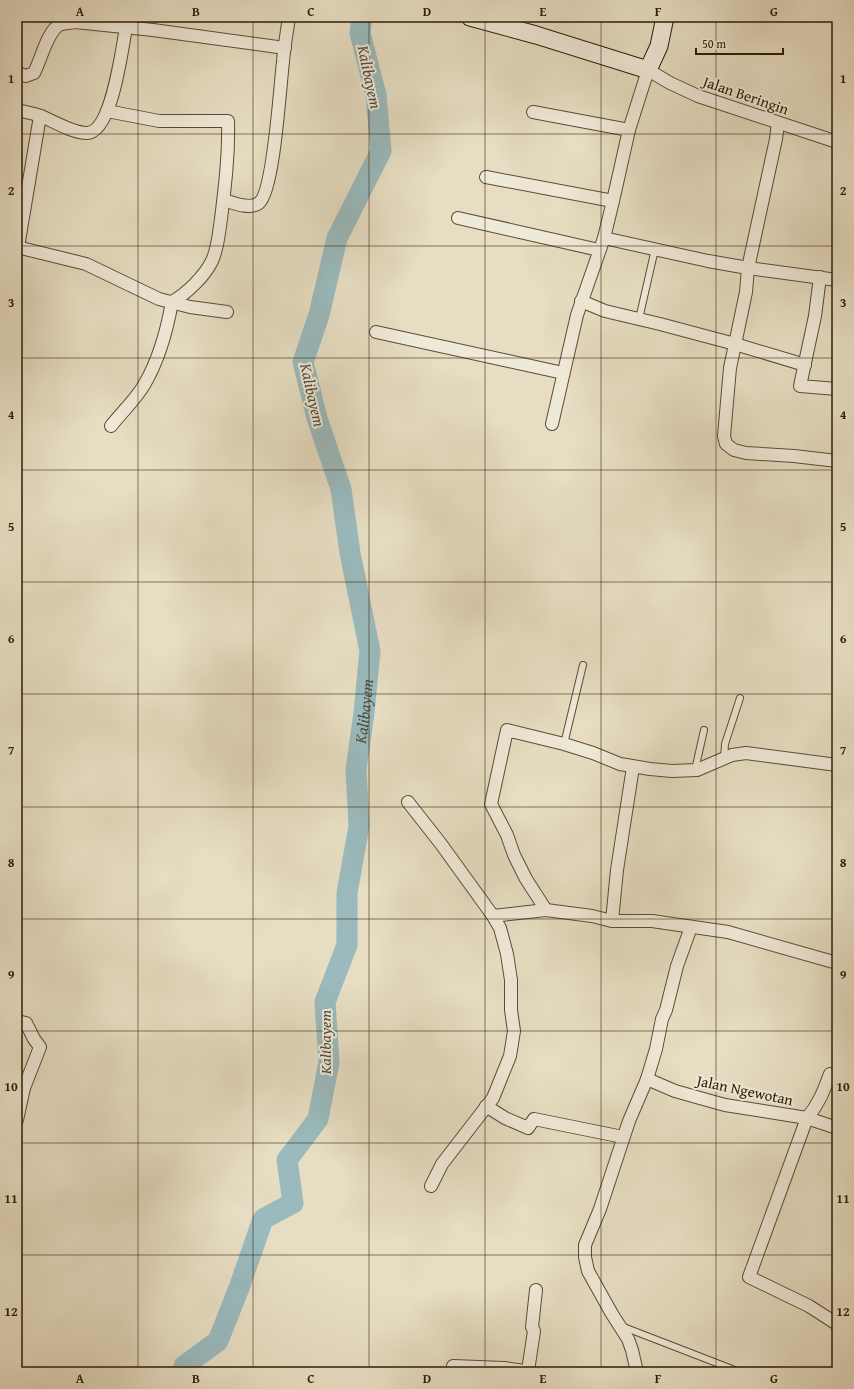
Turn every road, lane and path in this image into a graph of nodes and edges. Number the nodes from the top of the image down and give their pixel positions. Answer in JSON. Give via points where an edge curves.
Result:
{"nodes":[{"id":1,"x":289,"y":17,"type":"edge"},
{"id":2,"x":470,"y":17,"type":"edge"},
{"id":3,"x":666,"y":17,"type":"edge"},
{"id":4,"x":127,"y":22,"type":"edge"},
{"id":5,"x":285,"y":48,"type":"junction"},
{"id":6,"x":648,"y":70,"type":"junction"},
{"id":7,"x":17,"y":73,"type":"edge"},
{"id":8,"x":17,"y":110,"type":"edge"},
{"id":9,"x":107,"y":111,"type":"junction"},
{"id":10,"x":533,"y":112,"type":"dead end"},
{"id":11,"x":40,"y":116,"type":"junction"},
{"id":12,"x":778,"y":123,"type":"junction"},
{"id":13,"x":629,"y":130,"type":"junction"},
{"id":14,"x":837,"y":142,"type":"edge"},
{"id":15,"x":486,"y":177,"type":"dead end"},
{"id":16,"x":224,"y":200,"type":"junction"},
{"id":17,"x":614,"y":201,"type":"junction"},
{"id":18,"x":458,"y":218,"type":"dead end"},
{"id":19,"x":604,"y":238,"type":"junction"},
{"id":20,"x":18,"y":247,"type":"edge"},
{"id":21,"x":656,"y":249,"type":"junction"},
{"id":22,"x":599,"y":250,"type":"junction"},
{"id":23,"x":748,"y":268,"type":"junction"},
{"id":24,"x":820,"y":277,"type":"junction"},
{"id":25,"x":837,"y":280,"type":"edge"},
{"id":26,"x":172,"y":302,"type":"junction"},
{"id":27,"x":581,"y":302,"type":"junction"},
{"id":28,"x":227,"y":312,"type":"dead end"},
{"id":29,"x":639,"y":319,"type":"junction"},
{"id":30,"x":376,"y":332,"type":"dead end"},
{"id":31,"x":735,"y":344,"type":"junction"},
{"id":32,"x":805,"y":365,"type":"junction"},
{"id":33,"x":564,"y":372,"type":"junction"},
{"id":34,"x":837,"y":389,"type":"edge"},
{"id":35,"x":552,"y":424,"type":"dead end"},
{"id":36,"x":111,"y":426,"type":"dead end"},
{"id":37,"x":837,"y":461,"type":"edge"},
{"id":38,"x":583,"y":665,"type":"dead end"},
{"id":39,"x":740,"y":698,"type":"dead end"},
{"id":40,"x":704,"y":730,"type":"dead end"},
{"id":41,"x":564,"y":744,"type":"junction"},
{"id":42,"x":724,"y":758,"type":"junction"},
{"id":43,"x":837,"y":765,"type":"edge"},
{"id":44,"x":633,"y":767,"type":"junction"},
{"id":45,"x":695,"y":770,"type":"junction"},
{"id":46,"x":408,"y":802,"type":"dead end"},
{"id":47,"x":546,"y":910,"type":"junction"},
{"id":48,"x":493,"y":916,"type":"junction"},
{"id":49,"x":612,"y":921,"type":"junction"},
{"id":50,"x":691,"y":927,"type":"junction"},
{"id":51,"x":837,"y":963,"type":"edge"},
{"id":52,"x":17,"y":1021,"type":"edge"},
{"id":53,"x":830,"y":1074,"type":"dead end"},
{"id":54,"x":646,"y":1079,"type":"junction"},
{"id":55,"x":486,"y":1106,"type":"junction"},
{"id":56,"x":807,"y":1118,"type":"junction"},
{"id":57,"x":17,"y":1120,"type":"edge"},
{"id":58,"x":837,"y":1128,"type":"edge"},
{"id":59,"x":623,"y":1138,"type":"junction"},
{"id":60,"x":431,"y":1186,"type":"dead end"},
{"id":61,"x":536,"y":1290,"type":"dead end"},
{"id":62,"x":837,"y":1324,"type":"edge"},
{"id":63,"x":620,"y":1325,"type":"junction"},
{"id":64,"x":453,"y":1366,"type":"dead end"},
{"id":65,"x":723,"y":1369,"type":"edge"},
{"id":66,"x":476,"y":1370,"type":"edge"},
{"id":67,"x":530,"y":1372,"type":"edge"},
{"id":68,"x":637,"y":1372,"type":"edge"},
{"id":69,"x":740,"y":1372,"type":"edge"}],
"edges":[{"from":1,"to":5,"type":"street"},
{"from":2,"to":6,"type":"street"},
{"from":3,"to":6,"type":"street"},
{"from":4,"to":5,"type":"street"},
{"from":4,"to":7,"type":"street","via":[[75,22],[59,26],[49,36],[34,73],[26,76]]},
{"from":4,"to":9,"type":"street","via":[[121,63]]},
{"from":5,"to":16,"type":"street","via":[[277,125],[265,194],[260,202],[253,205]]},
{"from":6,"to":12,"type":"street","name":"Jalan Beringin","via":[[698,96]]},
{"from":6,"to":13,"type":"street"},
{"from":8,"to":11,"type":"street"},
{"from":9,"to":11,"type":"street","via":[[97,128],[88,133]]},
{"from":9,"to":16,"type":"street","via":[[159,121],[228,121]]},
{"from":10,"to":13,"type":"street"},
{"from":11,"to":20,"type":"street"},
{"from":12,"to":14,"type":"street","name":"Jalan Beringin"},
{"from":12,"to":23,"type":"street"},
{"from":13,"to":17,"type":"street"},
{"from":15,"to":17,"type":"street"},
{"from":16,"to":26,"type":"street","via":[[212,261],[183,295]]},
{"from":17,"to":19,"type":"street"},
{"from":18,"to":22,"type":"street"},
{"from":19,"to":21,"type":"street"},
{"from":19,"to":22,"type":"street"},
{"from":20,"to":26,"type":"street","via":[[86,264],[159,299]]},
{"from":21,"to":23,"type":"street"},
{"from":21,"to":29,"type":"lane"},
{"from":22,"to":27,"type":"street"},
{"from":23,"to":24,"type":"street"},
{"from":23,"to":31,"type":"street","via":[[746,292]]},
{"from":24,"to":25,"type":"street"},
{"from":24,"to":32,"type":"street"},
{"from":26,"to":28,"type":"street"},
{"from":26,"to":36,"type":"street","via":[[168,325],[144,385]]},
{"from":27,"to":29,"type":"street"},
{"from":27,"to":33,"type":"street"},
{"from":29,"to":31,"type":"street"},
{"from":30,"to":33,"type":"street"},
{"from":31,"to":32,"type":"street"},
{"from":31,"to":37,"type":"street","via":[[730,368],[724,436],[726,444],[734,450],[746,453]]},
{"from":32,"to":34,"type":"street","via":[[800,386]]},
{"from":33,"to":35,"type":"street"},
{"from":38,"to":41,"type":"lane"},
{"from":39,"to":42,"type":"lane","via":[[725,744]]},
{"from":40,"to":45,"type":"lane"},
{"from":41,"to":44,"type":"street"},
{"from":41,"to":47,"type":"street","via":[[507,730],[491,804],[526,879]]},
{"from":42,"to":43,"type":"street","via":[[732,754],[752,754]]},
{"from":42,"to":45,"type":"street"},
{"from":44,"to":45,"type":"street","via":[[672,771]]},
{"from":44,"to":49,"type":"street"},
{"from":46,"to":48,"type":"street"},
{"from":47,"to":48,"type":"street"},
{"from":47,"to":49,"type":"street"},
{"from":48,"to":55,"type":"street","via":[[500,928],[507,954],[514,1032],[510,1056],[493,1098]]},
{"from":49,"to":50,"type":"street","via":[[652,921]]},
{"from":50,"to":51,"type":"street","via":[[728,932]]},
{"from":50,"to":54,"type":"street","via":[[677,966]]},
{"from":52,"to":57,"type":"street","via":[[26,1023],[40,1047],[24,1088]]},
{"from":53,"to":56,"type":"street","via":[[816,1108]]},
{"from":54,"to":56,"type":"street","name":"Jalan Ngewotan","via":[[707,1100]]},
{"from":54,"to":59,"type":"street"},
{"from":55,"to":59,"type":"street","via":[[528,1128],[534,1119]]},
{"from":55,"to":60,"type":"street","via":[[442,1164]]},
{"from":56,"to":58,"type":"street","name":"Jalan Ngewotan"},
{"from":56,"to":62,"type":"street","via":[[749,1277],[809,1306]]},
{"from":59,"to":63,"type":"street","via":[[600,1209],[585,1245],[588,1272]]},
{"from":61,"to":67,"type":"street"},
{"from":63,"to":65,"type":"lane"},
{"from":63,"to":68,"type":"street","via":[[632,1350]]},
{"from":64,"to":66,"type":"street"},
{"from":65,"to":69,"type":"lane"},
{"from":66,"to":67,"type":"street","via":[[504,1368]]}]}
